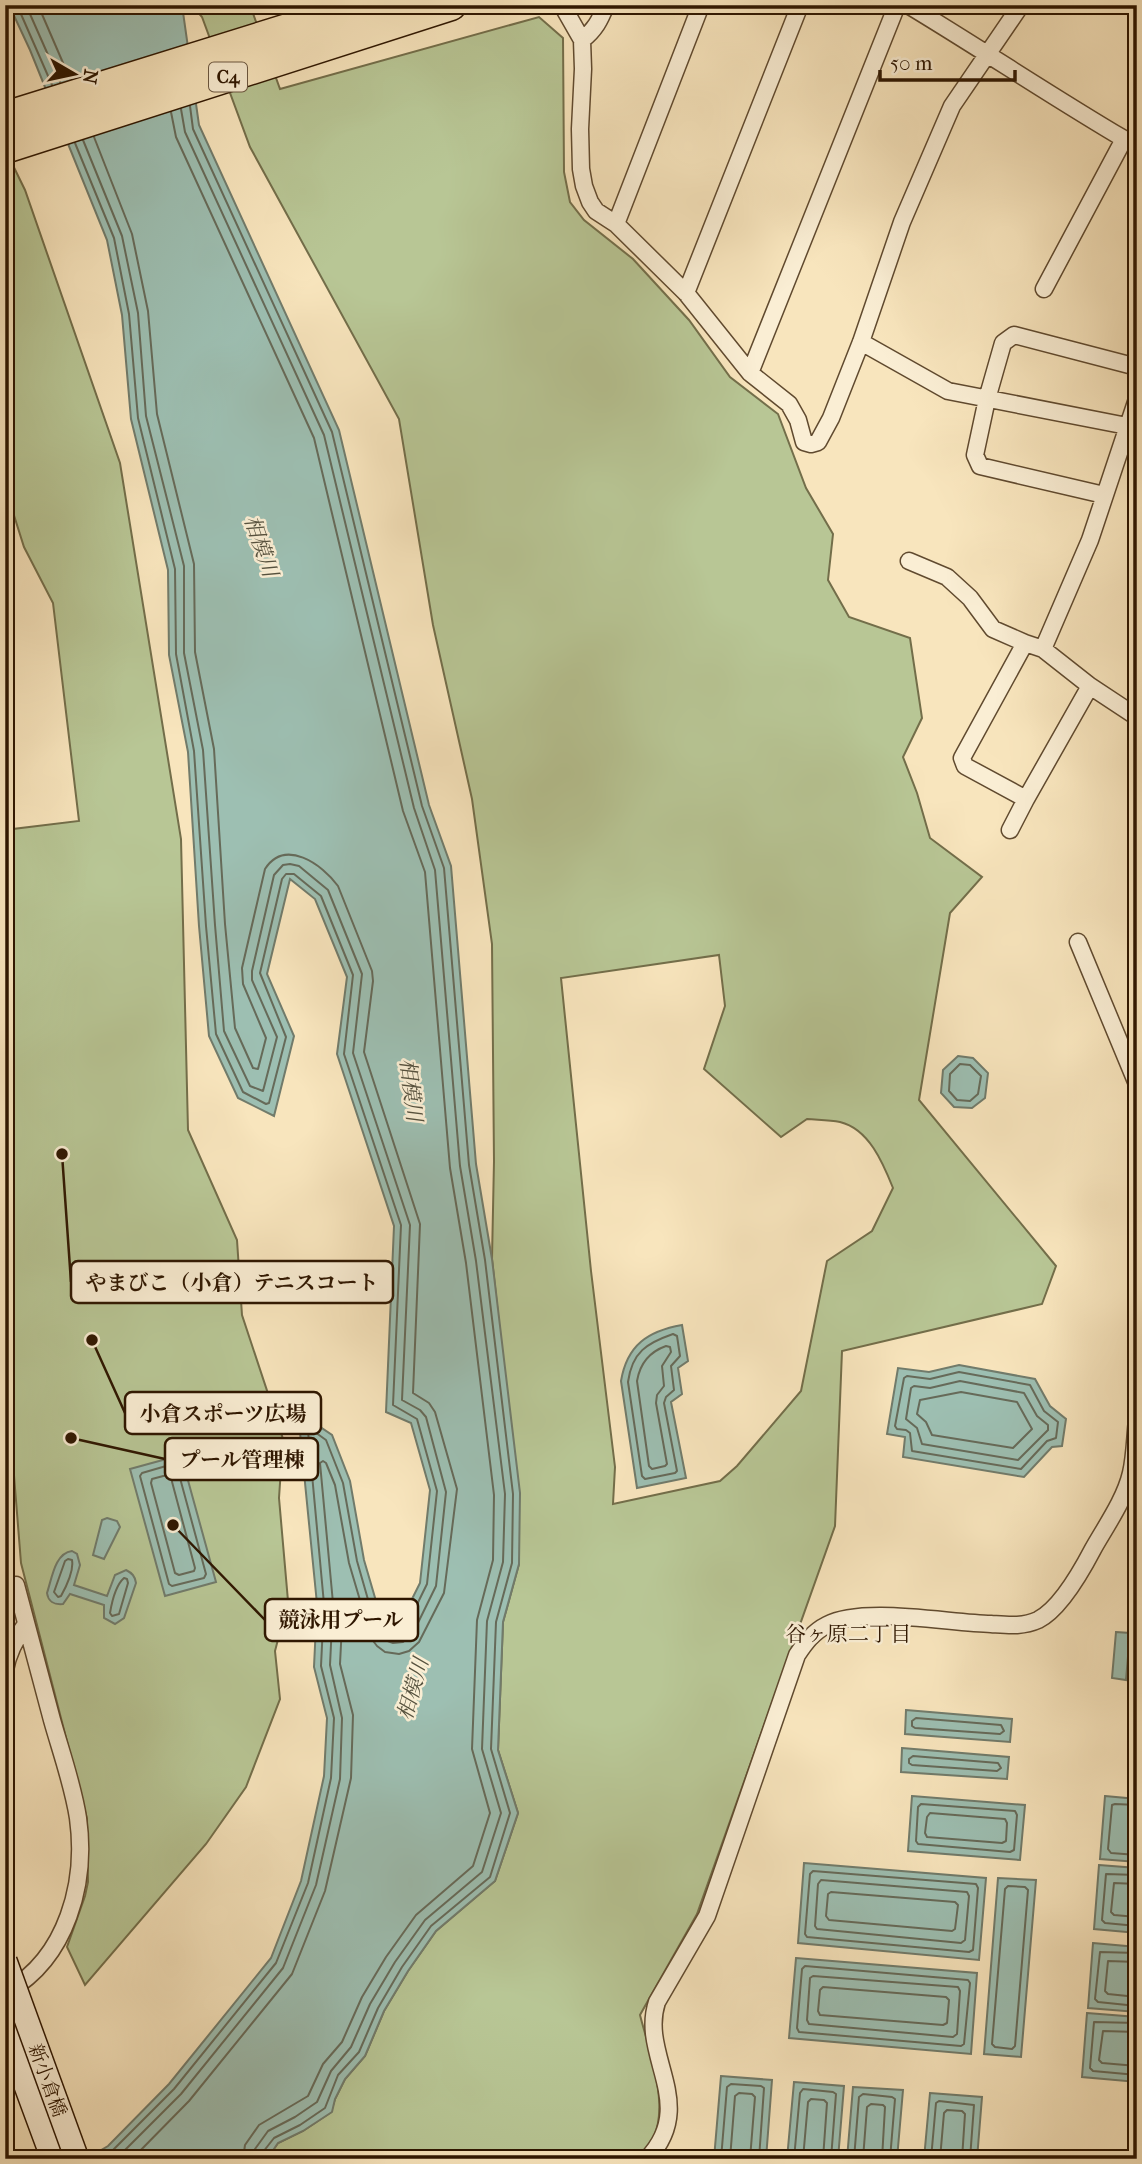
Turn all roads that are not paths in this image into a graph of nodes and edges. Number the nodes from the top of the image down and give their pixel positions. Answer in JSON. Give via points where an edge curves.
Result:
{"nodes":[{"id":1,"x":365,"y":5,"type":"edge"},
{"id":2,"x":451,"y":5,"type":"edge"},
{"id":3,"x":562,"y":5,"type":"edge"},
{"id":4,"x":606,"y":5,"type":"edge"},
{"id":5,"x":701,"y":5,"type":"edge"},
{"id":6,"x":800,"y":5,"type":"edge"},
{"id":7,"x":897,"y":5,"type":"edge"},
{"id":8,"x":908,"y":5,"type":"edge"},
{"id":9,"x":1021,"y":5,"type":"edge"},
{"id":10,"x":582,"y":40,"type":"junction"},
{"id":11,"x":989,"y":54,"type":"junction"},
{"id":12,"x":5,"y":117,"type":"edge"},
{"id":13,"x":1131,"y":140,"type":"edge"},
{"id":14,"x":5,"y":148,"type":"edge"},
{"id":15,"x":617,"y":224,"type":"junction"},
{"id":16,"x":1044,"y":289,"type":"dead end"},
{"id":17,"x":686,"y":293,"type":"junction"},
{"id":18,"x":861,"y":342,"type":"junction"},
{"id":19,"x":1137,"y":367,"type":"edge"},
{"id":20,"x":750,"y":373,"type":"junction"},
{"id":21,"x":987,"y":399,"type":"junction"},
{"id":22,"x":1137,"y":399,"type":"edge"},
{"id":23,"x":1126,"y":426,"type":"junction"},
{"id":24,"x":1104,"y":495,"type":"junction"},
{"id":25,"x":909,"y":561,"type":"dead end"},
{"id":26,"x":1025,"y":643,"type":"junction"},
{"id":27,"x":1043,"y":649,"type":"junction"},
{"id":28,"x":1090,"y":686,"type":"junction"},
{"id":29,"x":1137,"y":717,"type":"edge"},
{"id":30,"x":1026,"y":799,"type":"junction"},
{"id":31,"x":1010,"y":830,"type":"dead end"},
{"id":32,"x":1078,"y":942,"type":"dead end"},
{"id":33,"x":1137,"y":1084,"type":"edge"},
{"id":34,"x":1137,"y":1420,"type":"edge"},
{"id":35,"x":1134,"y":1473,"type":"edge"},
{"id":36,"x":16,"y":1585,"type":"dead end"},
{"id":37,"x":26,"y":1624,"type":"junction"},
{"id":38,"x":5,"y":1670,"type":"edge"},
{"id":39,"x":5,"y":1961,"type":"edge"},
{"id":40,"x":7,"y":1991,"type":"edge"},
{"id":41,"x":6,"y":2021,"type":"edge"},
{"id":42,"x":53,"y":2159,"type":"edge"},
{"id":43,"x":77,"y":2159,"type":"edge"},
{"id":44,"x":647,"y":2159,"type":"edge"}],
"edges":[{"from":1,"to":12,"type":"highway","number":"C4"},
{"from":2,"to":14,"type":"highway","number":"C4"},
{"from":3,"to":10,"type":"street"},
{"from":4,"to":10,"type":"street","via":[[599,22]]},
{"from":5,"to":15,"type":"street"},
{"from":6,"to":17,"type":"street"},
{"from":7,"to":20,"type":"street"},
{"from":8,"to":11,"type":"street"},
{"from":9,"to":11,"type":"street"},
{"from":10,"to":15,"type":"street","via":[[583,177],[596,211]]},
{"from":11,"to":13,"type":"street"},
{"from":11,"to":18,"type":"street","via":[[952,106],[902,222]]},
{"from":13,"to":16,"type":"street"},
{"from":15,"to":17,"type":"street"},
{"from":17,"to":20,"type":"street"},
{"from":18,"to":20,"type":"street","via":[[831,418],[818,442],[811,444],[804,442],[789,404]]},
{"from":18,"to":21,"type":"street","via":[[948,391]]},
{"from":19,"to":21,"type":"street","via":[[1014,335],[1003,343]]},
{"from":21,"to":23,"type":"street"},
{"from":21,"to":24,"type":"street","via":[[975,455],[980,466]]},
{"from":22,"to":23,"type":"street"},
{"from":23,"to":24,"type":"street"},
{"from":24,"to":27,"type":"street","via":[[1090,540]]},
{"from":25,"to":26,"type":"street","via":[[947,577],[970,597],[993,629]]},
{"from":26,"to":27,"type":"street"},
{"from":26,"to":30,"type":"street","via":[[962,758],[965,766]]},
{"from":27,"to":28,"type":"street"},
{"from":28,"to":29,"type":"street"},
{"from":28,"to":30,"type":"street"},
{"from":30,"to":31,"type":"street"},
{"from":32,"to":33,"type":"street"},
{"from":34,"to":35,"type":"street"},
{"from":35,"to":44,"type":"street","via":[[1079,1576],[1041,1619],[1010,1625],[855,1618],[826,1626],[807,1639],[797,1655],[707,1916],[653,2014],[669,2095],[668,2120]]},
{"from":36,"to":37,"type":"street"},
{"from":37,"to":38,"type":"street"},
{"from":37,"to":40,"type":"street","via":[[78,1816],[79,1870],[54,1949],[35,1972]]},
{"from":39,"to":43,"type":"main road","name":"新小倉橋","bridge":true},
{"from":40,"to":41,"type":"street"},
{"from":41,"to":42,"type":"main road","name":"新小倉橋"}]}
